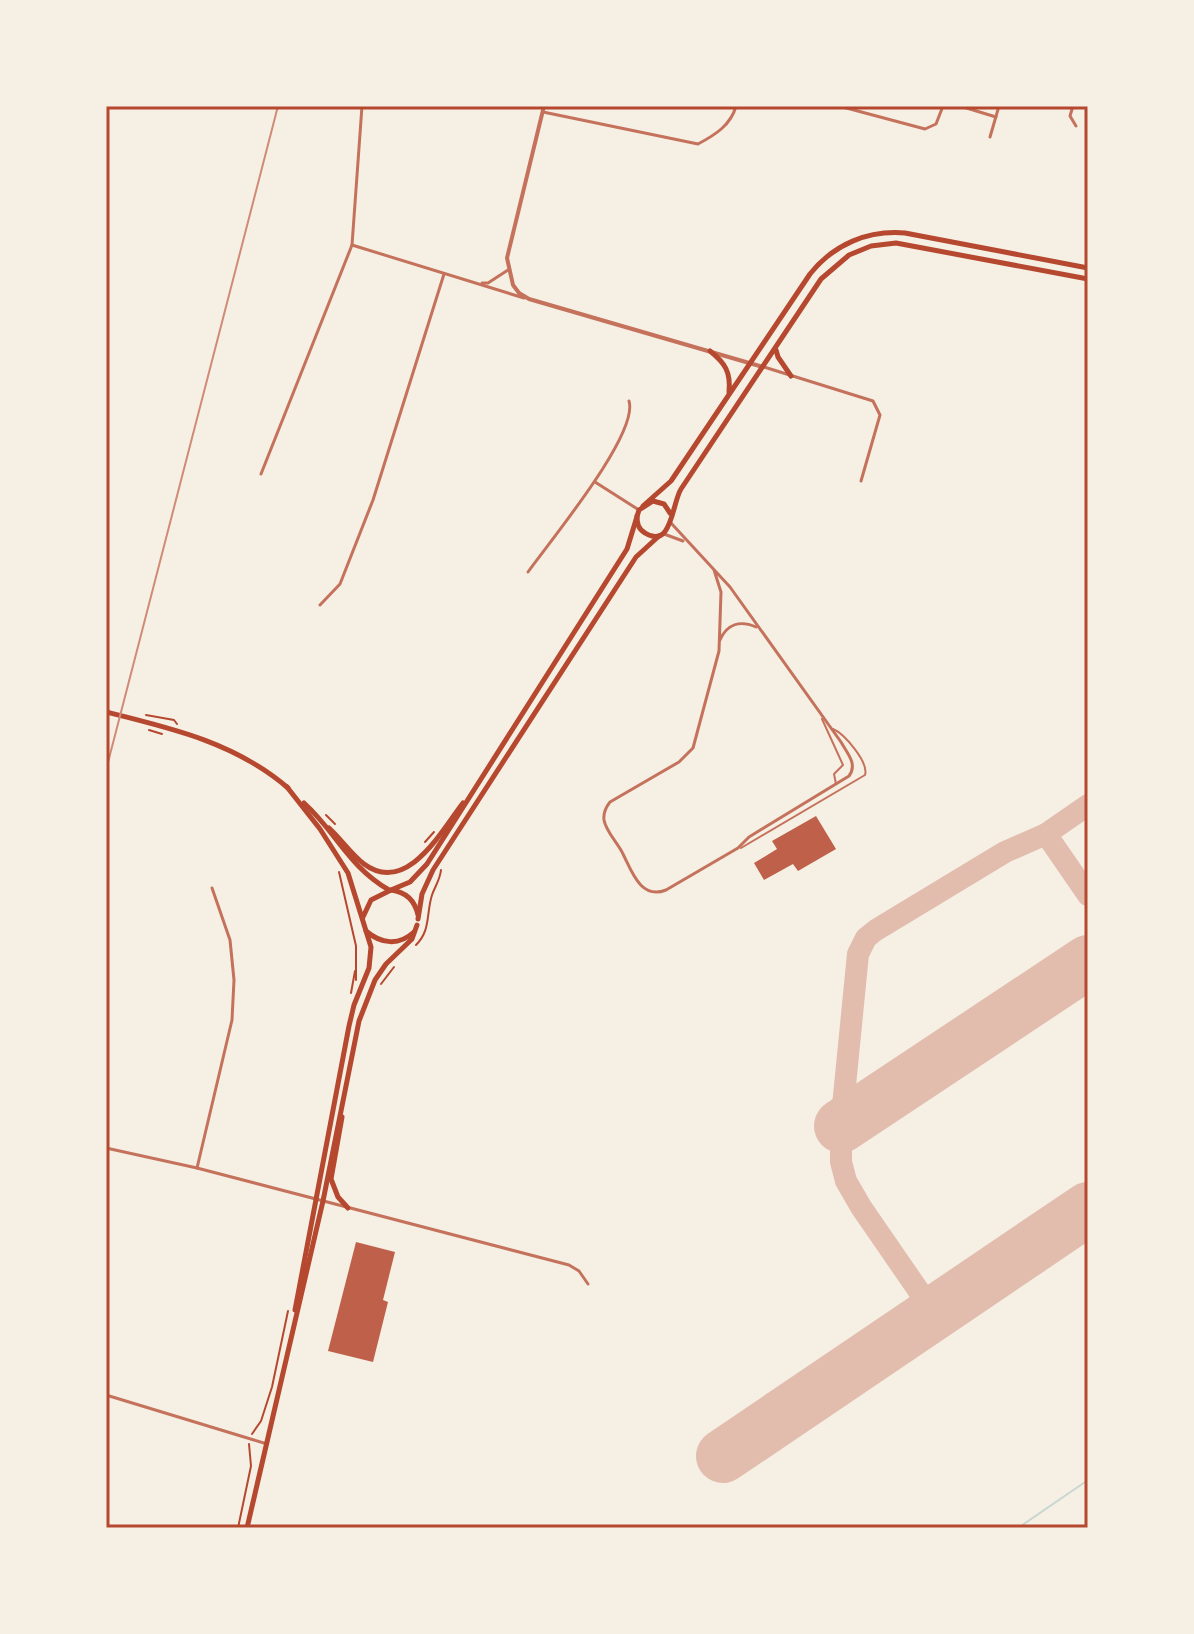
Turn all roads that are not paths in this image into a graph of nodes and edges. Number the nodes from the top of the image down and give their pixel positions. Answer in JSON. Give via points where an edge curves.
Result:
{"nodes":[{"id":1,"x":362,"y":106,"type":"edge"},
{"id":2,"x":736,"y":106,"type":"edge"},
{"id":3,"x":839,"y":106,"type":"edge"},
{"id":4,"x":943,"y":106,"type":"edge"},
{"id":5,"x":960,"y":106,"type":"edge"},
{"id":6,"x":999,"y":106,"type":"edge"},
{"id":7,"x":1073,"y":106,"type":"edge"},
{"id":8,"x":544,"y":109,"type":"edge"},
{"id":9,"x":996,"y":117,"type":"junction"},
{"id":10,"x":1076,"y":126,"type":"dead end"},
{"id":11,"x":990,"y":137,"type":"dead end"},
{"id":12,"x":352,"y":245,"type":"junction"},
{"id":13,"x":1088,"y":268,"type":"edge"},
{"id":14,"x":508,"y":270,"type":"junction"},
{"id":15,"x":444,"y":274,"type":"junction"},
{"id":16,"x":1088,"y":279,"type":"edge"},
{"id":17,"x":478,"y":283,"type":"junction"},
{"id":18,"x":529,"y":299,"type":"junction"},
{"id":19,"x":775,"y":349,"type":"junction"},
{"id":20,"x":710,"y":351,"type":"junction"},
{"id":21,"x":750,"y":362,"type":"junction"},
{"id":22,"x":764,"y":367,"type":"junction"},
{"id":23,"x":791,"y":376,"type":"junction"},
{"id":24,"x":729,"y":393,"type":"junction"},
{"id":25,"x":629,"y":401,"type":"dead end"},
{"id":26,"x":261,"y":474,"type":"dead end"},
{"id":27,"x":594,"y":481,"type":"junction"},
{"id":28,"x":861,"y":481,"type":"dead end"},
{"id":29,"x":640,"y":511,"type":"junction"},
{"id":30,"x":671,"y":521,"type":"junction"},
{"id":31,"x":662,"y":534,"type":"junction"},
{"id":32,"x":687,"y":543,"type":"junction"},
{"id":33,"x":714,"y":570,"type":"junction"},
{"id":34,"x":528,"y":572,"type":"dead end"},
{"id":35,"x":320,"y":605,"type":"dead end"},
{"id":36,"x":758,"y":628,"type":"junction"},
{"id":37,"x":719,"y":651,"type":"junction"},
{"id":38,"x":106,"y":712,"type":"edge"},
{"id":39,"x":822,"y":719,"type":"junction"},
{"id":40,"x":825,"y":723,"type":"junction"},
{"id":41,"x":477,"y":783,"type":"junction"},
{"id":42,"x":836,"y":784,"type":"junction"},
{"id":43,"x":287,"y":787,"type":"junction"},
{"id":44,"x":312,"y":810,"type":"junction"},
{"id":45,"x":738,"y":848,"type":"junction"},
{"id":46,"x":212,"y":888,"type":"dead end"},
{"id":47,"x":390,"y":890,"type":"junction"},
{"id":48,"x":418,"y":922,"type":"junction"},
{"id":49,"x":363,"y":924,"type":"junction"},
{"id":50,"x":343,"y":1096,"type":"junction"},
{"id":51,"x":106,"y":1148,"type":"edge"},
{"id":52,"x":197,"y":1168,"type":"junction"},
{"id":53,"x":314,"y":1199,"type":"junction"},
{"id":54,"x":323,"y":1201,"type":"junction"},
{"id":55,"x":348,"y":1208,"type":"junction"},
{"id":56,"x":588,"y":1284,"type":"dead end"},
{"id":57,"x":292,"y":1337,"type":"junction"},
{"id":58,"x":106,"y":1395,"type":"edge"},
{"id":59,"x":267,"y":1444,"type":"junction"},
{"id":60,"x":247,"y":1528,"type":"edge"}],
"edges":[{"from":1,"to":12,"type":"street"},
{"from":2,"to":8,"type":"street","via":[[715,135],[698,144]]},
{"from":3,"to":4,"type":"street","via":[[925,129],[936,124]]},
{"from":5,"to":9,"type":"street"},
{"from":6,"to":9,"type":"street"},
{"from":7,"to":10,"type":"street","via":[[1070,116]]},
{"from":8,"to":14,"type":"street","via":[[508,246]]},
{"from":9,"to":11,"type":"street"},
{"from":12,"to":15,"type":"street"},
{"from":12,"to":26,"type":"street"},
{"from":13,"to":21,"type":"main road","via":[[918,235],[870,235],[836,249],[817,265]]},
{"from":14,"to":17,"type":"street"},
{"from":14,"to":18,"type":"street","via":[[513,285]]},
{"from":15,"to":17,"type":"street"},
{"from":15,"to":35,"type":"street","via":[[373,500],[340,584]]},
{"from":16,"to":19,"type":"main road","via":[[907,244],[871,246],[830,269]]},
{"from":17,"to":18,"type":"street"},
{"from":18,"to":20,"type":"street"},
{"from":19,"to":22,"type":"main road"},
{"from":19,"to":23,"type":"main road"},
{"from":20,"to":21,"type":"street"},
{"from":20,"to":24,"type":"main road","via":[[729,372]]},
{"from":21,"to":22,"type":"street"},
{"from":21,"to":24,"type":"main road"},
{"from":22,"to":23,"type":"street"},
{"from":22,"to":30,"type":"main road","via":[[681,489]]},
{"from":23,"to":28,"type":"street","via":[[868,397],[878,407]]},
{"from":24,"to":29,"type":"main road","via":[[671,481]]},
{"from":25,"to":27,"type":"street","via":[[626,429]]},
{"from":27,"to":29,"type":"street"},
{"from":27,"to":34,"type":"street"},
{"from":29,"to":30,"type":"main road","via":[[653,501],[664,504]]},
{"from":29,"to":31,"type":"main road","via":[[637,522],[643,532]]},
{"from":29,"to":41,"type":"main road","via":[[627,549]]},
{"from":30,"to":31,"type":"main road"},
{"from":30,"to":32,"type":"street"},
{"from":31,"to":32,"type":"street"},
{"from":31,"to":48,"type":"main road","via":[[636,557],[433,870]]},
{"from":32,"to":33,"type":"street"},
{"from":33,"to":36,"type":"street"},
{"from":33,"to":37,"type":"street","via":[[721,592]]},
{"from":36,"to":37,"type":"street","via":[[730,626]]},
{"from":36,"to":39,"type":"street"},
{"from":37,"to":45,"type":"street","via":[[693,748],[679,762],[610,802],[604,820],[636,880],[650,892],[666,890]]},
{"from":38,"to":43,"type":"main road","via":[[142,717],[217,743]]},
{"from":39,"to":40,"type":"street"},
{"from":39,"to":42,"type":"lane","via":[[843,765],[834,774]]},
{"from":40,"to":42,"type":"street","via":[[853,765],[849,776]]},
{"from":40,"to":45,"type":"lane","via":[[846,738],[867,766],[865,775]]},
{"from":41,"to":44,"type":"main road","via":[[421,857],[397,871],[367,866]]},
{"from":41,"to":47,"type":"main road","via":[[422,871]]},
{"from":42,"to":45,"type":"street"},
{"from":43,"to":44,"type":"main road"},
{"from":43,"to":49,"type":"main road","via":[[353,883]]},
{"from":44,"to":47,"type":"main road","via":[[358,868]]},
{"from":46,"to":52,"type":"street","via":[[230,940],[232,1020]]},
{"from":47,"to":48,"type":"main road","via":[[408,896]]},
{"from":47,"to":49,"type":"main road","via":[[371,900]]},
{"from":48,"to":49,"type":"main road","via":[[407,938],[391,942],[369,934]]},
{"from":48,"to":50,"type":"main road","via":[[415,935],[386,964],[366,998]]},
{"from":49,"to":53,"type":"main road","via":[[371,961],[354,1005]]},
{"from":50,"to":54,"type":"main road"},
{"from":50,"to":55,"type":"main road","via":[[331,1179]]},
{"from":51,"to":52,"type":"street"},
{"from":52,"to":53,"type":"street"},
{"from":53,"to":54,"type":"street"},
{"from":53,"to":57,"type":"main road"},
{"from":54,"to":55,"type":"street"},
{"from":54,"to":57,"type":"main road"},
{"from":55,"to":56,"type":"street","via":[[569,1265]]},
{"from":57,"to":59,"type":"main road"},
{"from":58,"to":59,"type":"street"},
{"from":59,"to":60,"type":"main road"}]}
